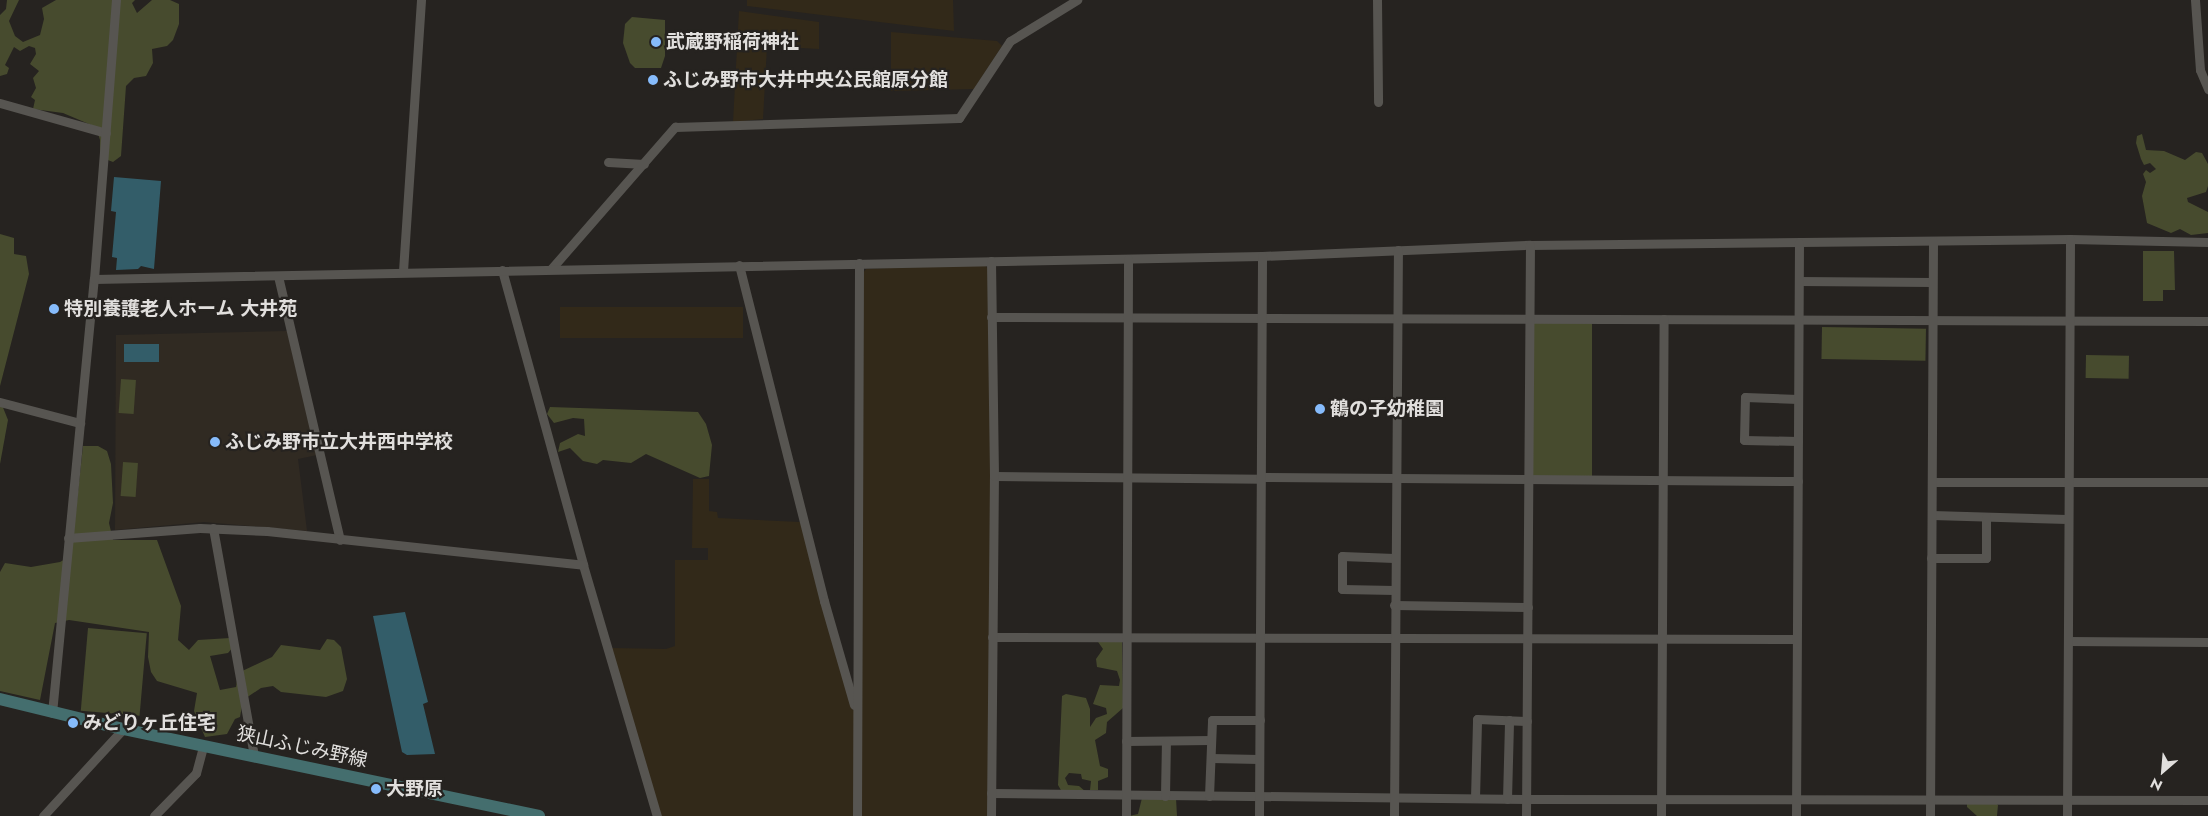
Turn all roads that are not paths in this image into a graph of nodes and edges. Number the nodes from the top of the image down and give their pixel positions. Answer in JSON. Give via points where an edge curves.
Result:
{"nodes":[{"id":1,"x":116,"y":0,"type":"edge"},
{"id":2,"x":421,"y":0,"type":"edge"},
{"id":3,"x":1077,"y":0,"type":"edge"},
{"id":4,"x":1377,"y":0,"type":"edge"},
{"id":5,"x":2194,"y":0,"type":"edge"},
{"id":6,"x":2207,"y":86,"type":"edge"},
{"id":7,"x":1378,"y":102,"type":"dead end"},
{"id":8,"x":0,"y":104,"type":"edge"},
{"id":9,"x":106,"y":133,"type":"junction"},
{"id":10,"x":608,"y":162,"type":"dead end"},
{"id":11,"x":644,"y":164,"type":"junction"},
{"id":12,"x":2070,"y":239,"type":"junction"},
{"id":13,"x":1933,"y":241,"type":"junction"},
{"id":14,"x":2208,"y":242,"type":"edge"},
{"id":15,"x":1799,"y":243,"type":"junction"},
{"id":16,"x":1530,"y":245,"type":"junction"},
{"id":17,"x":1398,"y":250,"type":"junction"},
{"id":18,"x":1262,"y":256,"type":"junction"},
{"id":19,"x":1128,"y":259,"type":"junction"},
{"id":20,"x":992,"y":261,"type":"junction"},
{"id":21,"x":860,"y":263,"type":"junction"},
{"id":22,"x":740,"y":265,"type":"junction"},
{"id":23,"x":551,"y":269,"type":"junction"},
{"id":24,"x":502,"y":270,"type":"junction"},
{"id":25,"x":403,"y":272,"type":"junction"},
{"id":26,"x":278,"y":276,"type":"junction"},
{"id":27,"x":94,"y":279,"type":"junction"},
{"id":28,"x":1799,"y":281,"type":"junction"},
{"id":29,"x":1932,"y":282,"type":"junction"},
{"id":30,"x":992,"y":317,"type":"junction"},
{"id":31,"x":1128,"y":317,"type":"junction"},
{"id":32,"x":1261,"y":318,"type":"junction"},
{"id":33,"x":1664,"y":319,"type":"junction"},
{"id":34,"x":1396,"y":320,"type":"junction"},
{"id":35,"x":1530,"y":320,"type":"junction"},
{"id":36,"x":1799,"y":320,"type":"junction"},
{"id":37,"x":1933,"y":321,"type":"junction"},
{"id":38,"x":2069,"y":321,"type":"junction"},
{"id":39,"x":2208,"y":321,"type":"edge"},
{"id":40,"x":1798,"y":399,"type":"junction"},
{"id":41,"x":0,"y":402,"type":"edge"},
{"id":42,"x":80,"y":423,"type":"junction"},
{"id":43,"x":1798,"y":441,"type":"junction"},
{"id":44,"x":994,"y":476,"type":"junction"},
{"id":45,"x":1128,"y":478,"type":"junction"},
{"id":46,"x":1260,"y":478,"type":"junction"},
{"id":47,"x":1395,"y":479,"type":"junction"},
{"id":48,"x":1529,"y":479,"type":"junction"},
{"id":49,"x":1663,"y":479,"type":"junction"},
{"id":50,"x":1798,"y":481,"type":"junction"},
{"id":51,"x":2066,"y":481,"type":"junction"},
{"id":52,"x":1932,"y":482,"type":"junction"},
{"id":53,"x":2208,"y":482,"type":"edge"},
{"id":54,"x":1932,"y":515,"type":"junction"},
{"id":55,"x":1986,"y":517,"type":"junction"},
{"id":56,"x":2066,"y":519,"type":"junction"},
{"id":57,"x":213,"y":528,"type":"junction"},
{"id":58,"x":68,"y":538,"type":"junction"},
{"id":59,"x":340,"y":540,"type":"junction"},
{"id":60,"x":1394,"y":558,"type":"junction"},
{"id":61,"x":1932,"y":558,"type":"junction"},
{"id":62,"x":583,"y":565,"type":"junction"},
{"id":63,"x":1394,"y":590,"type":"junction"},
{"id":64,"x":1394,"y":605,"type":"junction"},
{"id":65,"x":1528,"y":607,"type":"junction"},
{"id":66,"x":992,"y":637,"type":"junction"},
{"id":67,"x":1128,"y":637,"type":"junction"},
{"id":68,"x":1260,"y":637,"type":"junction"},
{"id":69,"x":1394,"y":638,"type":"junction"},
{"id":70,"x":1528,"y":638,"type":"junction"},
{"id":71,"x":1796,"y":639,"type":"junction"},
{"id":72,"x":1662,"y":641,"type":"junction"},
{"id":73,"x":2068,"y":641,"type":"junction"},
{"id":74,"x":2208,"y":642,"type":"edge"},
{"id":75,"x":1,"y":700,"type":"edge"},
{"id":76,"x":52,"y":713,"type":"junction"},
{"id":77,"x":857,"y":715,"type":"junction"},
{"id":78,"x":1260,"y":720,"type":"junction"},
{"id":79,"x":1509,"y":720,"type":"junction"},
{"id":80,"x":1528,"y":721,"type":"junction"},
{"id":81,"x":123,"y":729,"type":"junction"},
{"id":82,"x":1211,"y":740,"type":"junction"},
{"id":83,"x":1126,"y":741,"type":"junction"},
{"id":84,"x":1166,"y":741,"type":"junction"},
{"id":85,"x":203,"y":746,"type":"junction"},
{"id":86,"x":254,"y":757,"type":"junction"},
{"id":87,"x":1210,"y":758,"type":"junction"},
{"id":88,"x":1259,"y":759,"type":"junction"},
{"id":89,"x":991,"y":793,"type":"junction"},
{"id":90,"x":1126,"y":795,"type":"junction"},
{"id":91,"x":1165,"y":796,"type":"junction"},
{"id":92,"x":1209,"y":796,"type":"junction"},
{"id":93,"x":1259,"y":796,"type":"junction"},
{"id":94,"x":1394,"y":797,"type":"junction"},
{"id":95,"x":1475,"y":798,"type":"junction"},
{"id":96,"x":1507,"y":798,"type":"junction"},
{"id":97,"x":1527,"y":799,"type":"junction"},
{"id":98,"x":1661,"y":799,"type":"junction"},
{"id":99,"x":1796,"y":799,"type":"junction"},
{"id":100,"x":1930,"y":799,"type":"junction"},
{"id":101,"x":2067,"y":800,"type":"junction"},
{"id":102,"x":2208,"y":800,"type":"edge"},
{"id":103,"x":43,"y":816,"type":"edge"},
{"id":104,"x":154,"y":816,"type":"edge"},
{"id":105,"x":539,"y":816,"type":"edge"},
{"id":106,"x":657,"y":816,"type":"edge"},
{"id":107,"x":857,"y":816,"type":"edge"},
{"id":108,"x":991,"y":816,"type":"edge"},
{"id":109,"x":1126,"y":816,"type":"edge"},
{"id":110,"x":1259,"y":816,"type":"edge"},
{"id":111,"x":1394,"y":816,"type":"edge"},
{"id":112,"x":1526,"y":816,"type":"edge"},
{"id":113,"x":1661,"y":816,"type":"edge"},
{"id":114,"x":1796,"y":816,"type":"edge"},
{"id":115,"x":1930,"y":816,"type":"edge"},
{"id":116,"x":2067,"y":816,"type":"edge"}],
"edges":[{"from":1,"to":9,"type":"street"},
{"from":2,"to":25,"type":"street"},
{"from":3,"to":11,"type":"street","via":[[1010,41],[960,118],[678,127]]},
{"from":4,"to":7,"type":"street"},
{"from":5,"to":6,"type":"street","via":[[2200,70]]},
{"from":8,"to":9,"type":"street"},
{"from":9,"to":27,"type":"street"},
{"from":10,"to":11,"type":"street"},
{"from":11,"to":23,"type":"street"},
{"from":12,"to":13,"type":"street"},
{"from":12,"to":14,"type":"street"},
{"from":12,"to":38,"type":"street"},
{"from":13,"to":15,"type":"street"},
{"from":13,"to":29,"type":"street"},
{"from":15,"to":16,"type":"street"},
{"from":15,"to":28,"type":"street"},
{"from":16,"to":17,"type":"street"},
{"from":16,"to":35,"type":"street"},
{"from":17,"to":18,"type":"street"},
{"from":17,"to":34,"type":"street"},
{"from":18,"to":19,"type":"street"},
{"from":18,"to":32,"type":"street"},
{"from":19,"to":20,"type":"street"},
{"from":19,"to":31,"type":"street"},
{"from":20,"to":21,"type":"street"},
{"from":20,"to":30,"type":"street"},
{"from":21,"to":22,"type":"street"},
{"from":21,"to":77,"type":"street"},
{"from":22,"to":23,"type":"street"},
{"from":22,"to":77,"type":"street","via":[[822,591]]},
{"from":23,"to":24,"type":"street"},
{"from":24,"to":25,"type":"street"},
{"from":24,"to":62,"type":"street"},
{"from":25,"to":26,"type":"street"},
{"from":26,"to":27,"type":"street"},
{"from":26,"to":59,"type":"street"},
{"from":27,"to":42,"type":"street"},
{"from":28,"to":29,"type":"street"},
{"from":28,"to":36,"type":"street"},
{"from":29,"to":37,"type":"street"},
{"from":30,"to":31,"type":"street"},
{"from":30,"to":44,"type":"street"},
{"from":31,"to":32,"type":"street"},
{"from":31,"to":45,"type":"street"},
{"from":32,"to":34,"type":"street"},
{"from":32,"to":46,"type":"street"},
{"from":33,"to":35,"type":"street"},
{"from":33,"to":36,"type":"street"},
{"from":33,"to":49,"type":"street"},
{"from":34,"to":35,"type":"street"},
{"from":34,"to":47,"type":"street"},
{"from":35,"to":48,"type":"street"},
{"from":36,"to":37,"type":"street"},
{"from":36,"to":40,"type":"street"},
{"from":37,"to":38,"type":"street"},
{"from":37,"to":52,"type":"street"},
{"from":38,"to":39,"type":"street"},
{"from":38,"to":51,"type":"street"},
{"from":40,"to":43,"type":"street"},
{"from":40,"to":43,"type":"street","via":[[1745,398],[1744,440]]},
{"from":41,"to":42,"type":"street"},
{"from":42,"to":58,"type":"street"},
{"from":43,"to":50,"type":"street"},
{"from":44,"to":45,"type":"street"},
{"from":44,"to":66,"type":"street"},
{"from":45,"to":46,"type":"street"},
{"from":45,"to":67,"type":"street"},
{"from":46,"to":47,"type":"street"},
{"from":46,"to":68,"type":"street"},
{"from":47,"to":48,"type":"street"},
{"from":47,"to":60,"type":"street"},
{"from":48,"to":49,"type":"street"},
{"from":48,"to":65,"type":"street"},
{"from":49,"to":50,"type":"street"},
{"from":49,"to":72,"type":"street"},
{"from":50,"to":71,"type":"street"},
{"from":51,"to":52,"type":"street"},
{"from":51,"to":53,"type":"street"},
{"from":51,"to":56,"type":"street"},
{"from":52,"to":54,"type":"street"},
{"from":54,"to":55,"type":"street"},
{"from":54,"to":61,"type":"street"},
{"from":55,"to":56,"type":"street"},
{"from":55,"to":61,"type":"street","via":[[1986,558]]},
{"from":56,"to":73,"type":"street"},
{"from":57,"to":58,"type":"street"},
{"from":57,"to":59,"type":"street"},
{"from":57,"to":86,"type":"street"},
{"from":58,"to":76,"type":"street"},
{"from":59,"to":62,"type":"street"},
{"from":60,"to":63,"type":"street"},
{"from":60,"to":63,"type":"street","via":[[1342,556],[1342,588]]},
{"from":61,"to":100,"type":"street"},
{"from":62,"to":106,"type":"street"},
{"from":63,"to":64,"type":"street"},
{"from":64,"to":65,"type":"street"},
{"from":64,"to":69,"type":"street"},
{"from":65,"to":70,"type":"street"},
{"from":66,"to":67,"type":"street"},
{"from":66,"to":89,"type":"street"},
{"from":67,"to":68,"type":"street"},
{"from":67,"to":83,"type":"street"},
{"from":68,"to":69,"type":"street"},
{"from":68,"to":78,"type":"street"},
{"from":69,"to":70,"type":"street"},
{"from":69,"to":94,"type":"street"},
{"from":70,"to":72,"type":"street"},
{"from":70,"to":80,"type":"street"},
{"from":71,"to":72,"type":"street"},
{"from":71,"to":99,"type":"street"},
{"from":72,"to":98,"type":"street"},
{"from":73,"to":74,"type":"street"},
{"from":73,"to":101,"type":"street"},
{"from":75,"to":76,"type":"main road","name":"狭山ふじみ野線"},
{"from":76,"to":81,"type":"main road","name":"狭山ふじみ野線"},
{"from":77,"to":107,"type":"street"},
{"from":78,"to":82,"type":"street","via":[[1212,720]]},
{"from":78,"to":88,"type":"street"},
{"from":79,"to":80,"type":"street"},
{"from":79,"to":95,"type":"street","via":[[1477,719]]},
{"from":79,"to":96,"type":"street"},
{"from":80,"to":97,"type":"street"},
{"from":81,"to":85,"type":"main road","name":"狭山ふじみ野線"},
{"from":81,"to":103,"type":"street","via":[[115,742]]},
{"from":82,"to":84,"type":"street"},
{"from":82,"to":87,"type":"street"},
{"from":83,"to":84,"type":"street"},
{"from":83,"to":90,"type":"street"},
{"from":84,"to":91,"type":"street"},
{"from":85,"to":86,"type":"main road","name":"狭山ふじみ野線"},
{"from":85,"to":104,"type":"street","via":[[196,773]]},
{"from":86,"to":105,"type":"main road","name":"狭山ふじみ野線"},
{"from":87,"to":88,"type":"street"},
{"from":87,"to":92,"type":"street"},
{"from":88,"to":93,"type":"street"},
{"from":89,"to":90,"type":"street"},
{"from":89,"to":108,"type":"street"},
{"from":90,"to":91,"type":"street"},
{"from":90,"to":109,"type":"street"},
{"from":91,"to":92,"type":"street"},
{"from":92,"to":93,"type":"street"},
{"from":93,"to":94,"type":"street"},
{"from":93,"to":110,"type":"street"},
{"from":94,"to":95,"type":"street"},
{"from":94,"to":111,"type":"street"},
{"from":95,"to":96,"type":"street"},
{"from":96,"to":97,"type":"street"},
{"from":97,"to":98,"type":"street"},
{"from":97,"to":112,"type":"street"},
{"from":98,"to":99,"type":"street"},
{"from":98,"to":113,"type":"street"},
{"from":99,"to":100,"type":"street"},
{"from":99,"to":114,"type":"street"},
{"from":100,"to":101,"type":"street"},
{"from":100,"to":115,"type":"street"},
{"from":101,"to":102,"type":"street"},
{"from":101,"to":116,"type":"street"}]}
